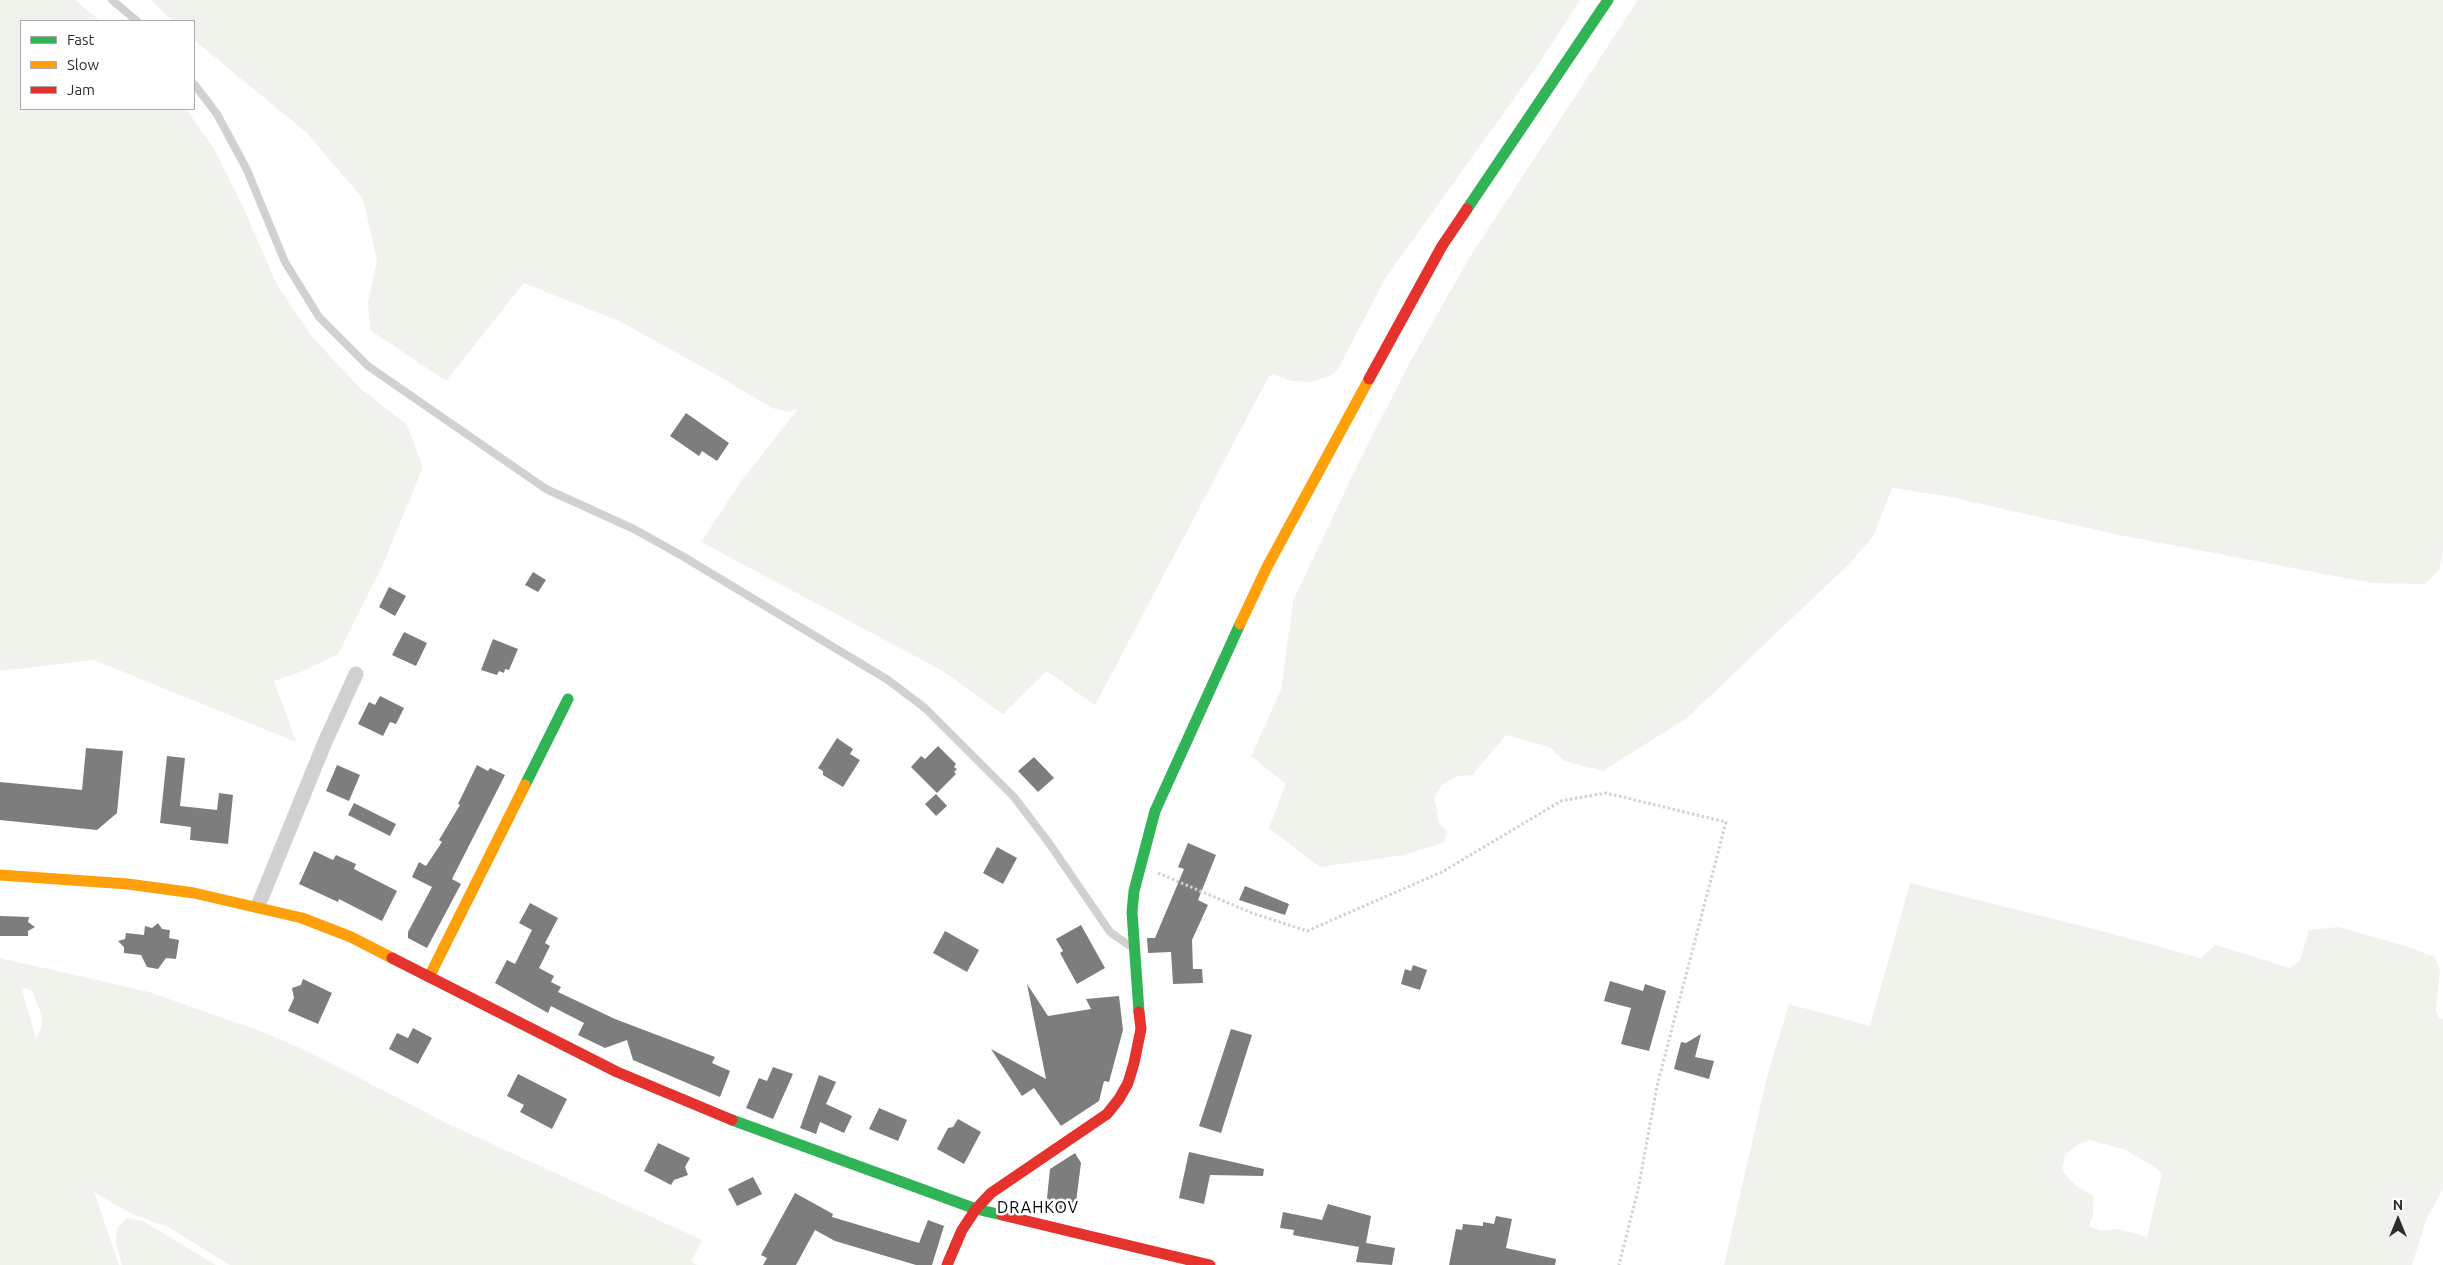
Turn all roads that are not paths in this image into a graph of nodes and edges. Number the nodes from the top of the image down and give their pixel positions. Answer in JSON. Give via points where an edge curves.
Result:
{"nodes":[{"id":1,"x":112,"y":0,"type":"edge"},
{"id":2,"x":1608,"y":0,"type":"edge"},
{"id":3,"x":135,"y":20,"type":"edge"},
{"id":4,"x":195,"y":85,"type":"edge"},
{"id":5,"x":356,"y":674,"type":"dead end"},
{"id":6,"x":568,"y":699,"type":"dead end"},
{"id":7,"x":0,"y":875,"type":"edge"},
{"id":8,"x":258,"y":906,"type":"junction"},
{"id":9,"x":1134,"y":949,"type":"junction"},
{"id":10,"x":429,"y":977,"type":"junction"},
{"id":11,"x":976,"y":1209,"type":"junction"},
{"id":12,"x":947,"y":1265,"type":"edge"},
{"id":13,"x":1210,"y":1265,"type":"edge"}],
"edges":[{"from":1,"to":3,"type":"lane"},
{"from":2,"to":9,"type":"street","via":[[1442,246],[1267,567],[1155,811],[1134,891]]},
{"from":4,"to":9,"type":"lane","via":[[217,114],[247,170],[285,262],[319,317],[368,366],[546,489],[634,529],[684,557],[888,680],[925,708],[1014,797],[1110,932]]},
{"from":5,"to":8,"type":"street"},
{"from":6,"to":10,"type":"street"},
{"from":7,"to":8,"type":"street","via":[[128,884]]},
{"from":8,"to":10,"type":"street","via":[[302,918],[351,938]]},
{"from":9,"to":11,"type":"street","via":[[1141,1029],[1134,1063],[1119,1099],[1094,1124],[991,1193]]},
{"from":10,"to":11,"type":"street","via":[[608,1068],[711,1112]]},
{"from":11,"to":12,"type":"street","via":[[962,1230]]},
{"from":11,"to":13,"type":"street"}]}
